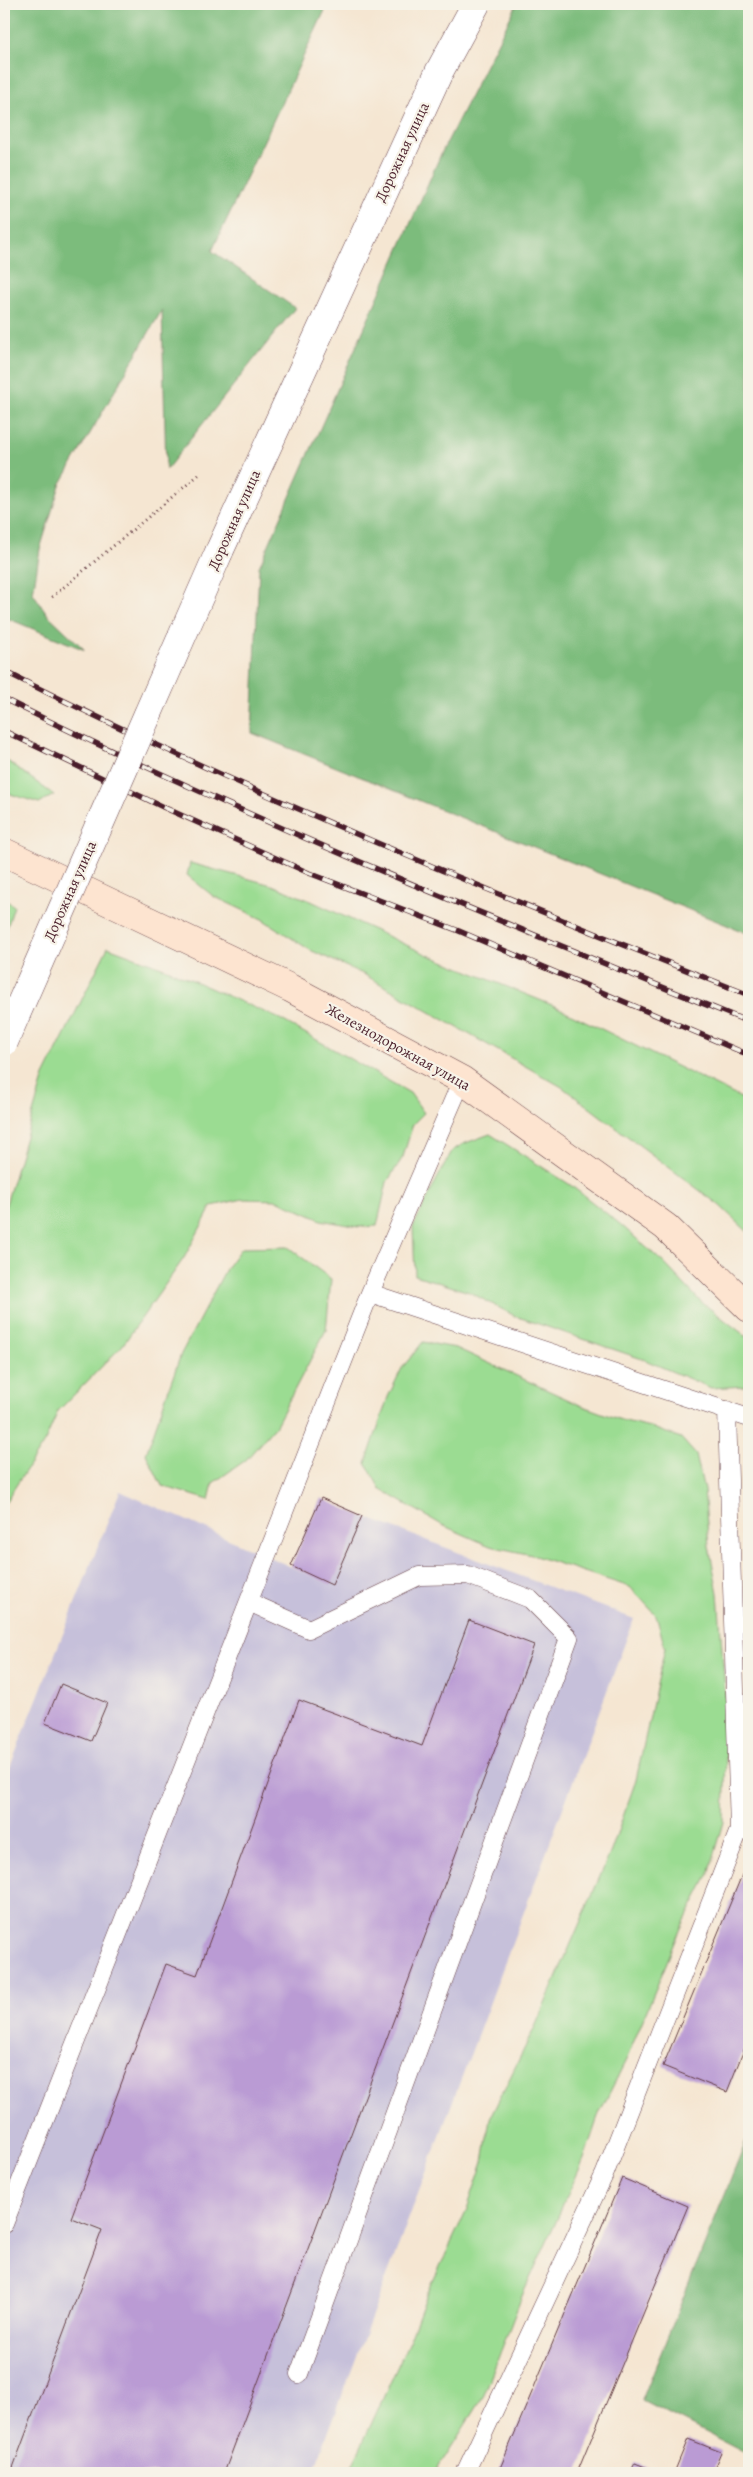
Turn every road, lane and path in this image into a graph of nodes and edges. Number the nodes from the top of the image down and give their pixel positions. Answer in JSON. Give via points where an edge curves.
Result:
{"nodes":[{"id":1,"x":476,"y":4,"type":"edge"},
{"id":2,"x":201,"y":473,"type":"dead end"},
{"id":3,"x":52,"y":596,"type":"dead end"},
{"id":4,"x":4,"y":852,"type":"edge"},
{"id":5,"x":4,"y":1042,"type":"edge"},
{"id":6,"x":462,"y":1080,"type":"junction"},
{"id":7,"x":370,"y":1293,"type":"junction"},
{"id":8,"x":749,"y":1308,"type":"edge"},
{"id":9,"x":727,"y":1410,"type":"junction"},
{"id":10,"x":749,"y":1418,"type":"edge"},
{"id":11,"x":249,"y":1602,"type":"junction"},
{"id":12,"x":4,"y":2224,"type":"edge"},
{"id":13,"x":299,"y":2374,"type":"dead end"},
{"id":14,"x":465,"y":2473,"type":"edge"}],
"edges":[{"from":1,"to":5,"type":"street","name":"Дорожная улица","bridge":true,"via":[[438,72],[219,552]]},
{"from":2,"to":3,"type":"path"},
{"from":4,"to":6,"type":"main road","name":"Железнодорожная улица","via":[[290,988]]},
{"from":6,"to":7,"type":"lane"},
{"from":6,"to":8,"type":"main road","name":"Железнодорожная улица","via":[[666,1228]]},
{"from":7,"to":9,"type":"lane"},
{"from":7,"to":11,"type":"lane"},
{"from":9,"to":10,"type":"lane"},
{"from":9,"to":14,"type":"lane","via":[[739,1830],[605,2173]]},
{"from":11,"to":12,"type":"lane"},
{"from":11,"to":13,"type":"lane","via":[[309,1629],[419,1576],[468,1574],[530,1599],[568,1638]]}]}
